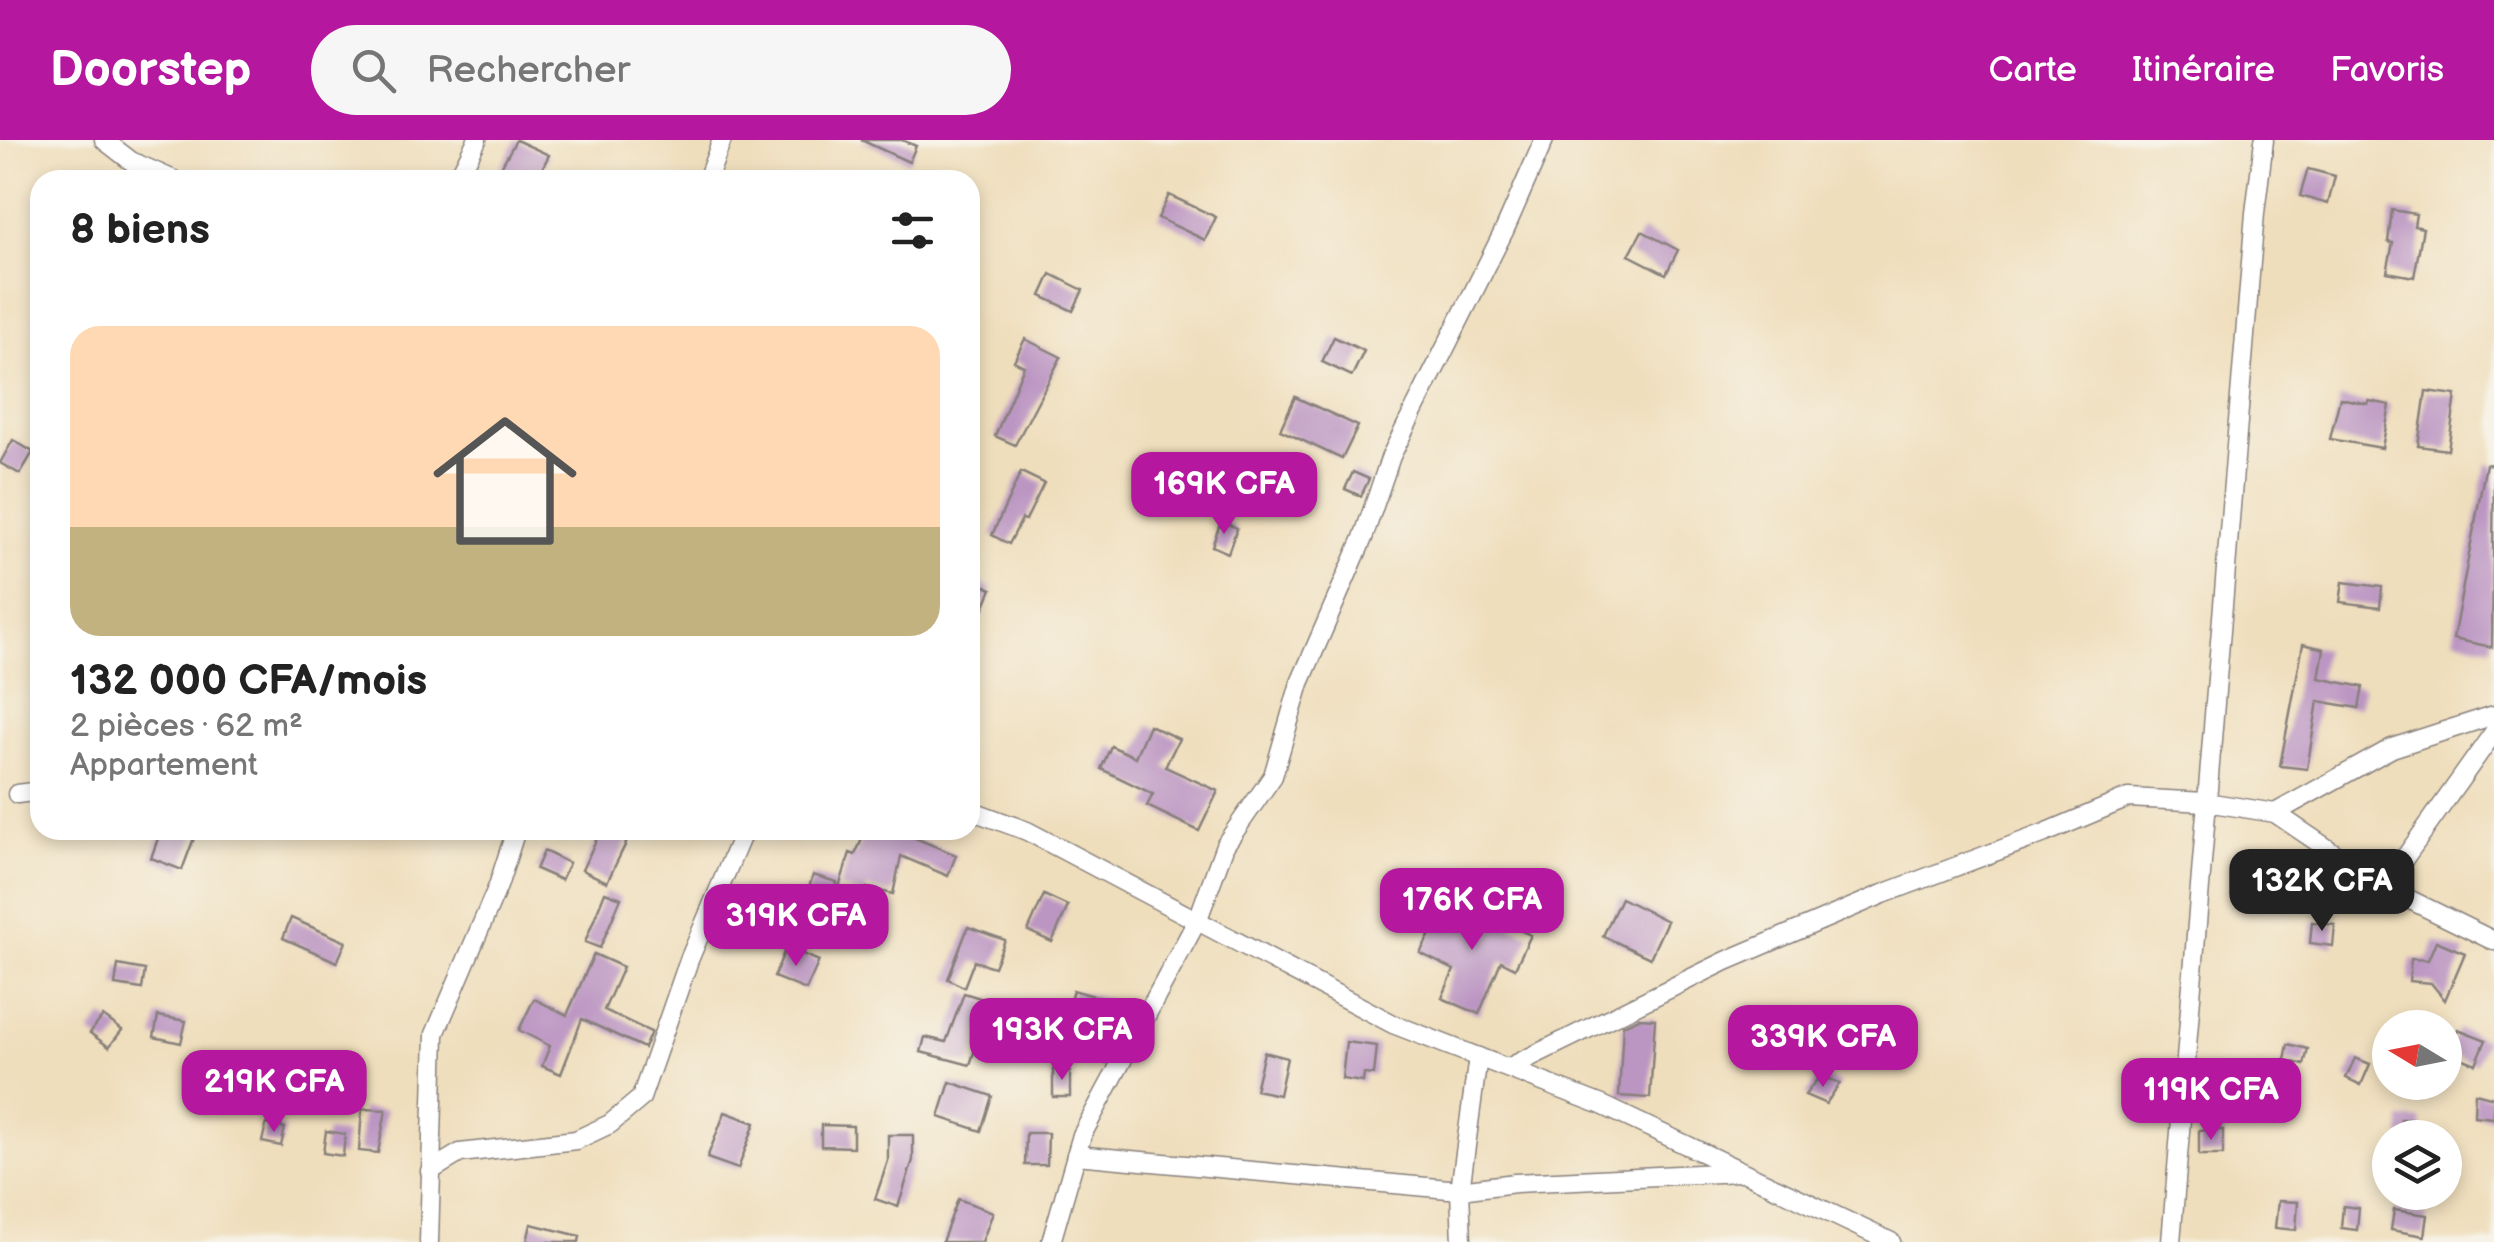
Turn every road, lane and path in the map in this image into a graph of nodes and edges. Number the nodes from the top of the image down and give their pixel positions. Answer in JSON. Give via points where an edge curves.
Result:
{"nodes":[{"id":1,"x":104,"y":140,"type":"edge"},
{"id":2,"x":477,"y":140,"type":"edge"},
{"id":3,"x":722,"y":140,"type":"edge"},
{"id":4,"x":1544,"y":140,"type":"edge"},
{"id":5,"x":2264,"y":140,"type":"edge"},
{"id":6,"x":152,"y":170,"type":"edge"},
{"id":7,"x":462,"y":170,"type":"edge"},
{"id":8,"x":711,"y":170,"type":"edge"},
{"id":9,"x":2494,"y":716,"type":"edge"},
{"id":10,"x":2494,"y":732,"type":"edge"},
{"id":11,"x":30,"y":793,"type":"edge"},
{"id":12,"x":17,"y":794,"type":"dead end"},
{"id":13,"x":2206,"y":802,"type":"junction"},
{"id":14,"x":2275,"y":813,"type":"junction"},
{"id":15,"x":980,"y":814,"type":"edge"},
{"id":16,"x":513,"y":840,"type":"edge"},
{"id":17,"x":740,"y":840,"type":"edge"},
{"id":18,"x":2384,"y":887,"type":"junction"},
{"id":19,"x":1198,"y":919,"type":"junction"},
{"id":20,"x":2494,"y":942,"type":"edge"},
{"id":21,"x":1478,"y":1057,"type":"junction"},
{"id":22,"x":1508,"y":1068,"type":"junction"},
{"id":23,"x":1076,"y":1155,"type":"junction"},
{"id":24,"x":430,"y":1171,"type":"junction"},
{"id":25,"x":1744,"y":1172,"type":"junction"},
{"id":26,"x":1460,"y":1190,"type":"junction"},
{"id":27,"x":1884,"y":1240,"type":"edge"},
{"id":28,"x":430,"y":1242,"type":"edge"},
{"id":29,"x":1051,"y":1242,"type":"edge"},
{"id":30,"x":1462,"y":1242,"type":"edge"},
{"id":31,"x":2171,"y":1242,"type":"edge"}],
"edges":[{"from":1,"to":6,"type":"street"},
{"from":2,"to":7,"type":"street"},
{"from":3,"to":8,"type":"street"},
{"from":4,"to":19,"type":"street","via":[[1391,456],[1300,684],[1273,776],[1225,845]]},
{"from":5,"to":13,"type":"street"},
{"from":9,"to":14,"type":"street","via":[[2392,748]]},
{"from":10,"to":18,"type":"street"},
{"from":11,"to":12,"type":"street"},
{"from":13,"to":14,"type":"street"},
{"from":13,"to":22,"type":"street","via":[[2128,798],[1726,961]]},
{"from":13,"to":31,"type":"street"},
{"from":14,"to":18,"type":"street"},
{"from":15,"to":19,"type":"street"},
{"from":16,"to":24,"type":"street","via":[[436,1034]]},
{"from":17,"to":24,"type":"street","via":[[641,1098],[610,1124],[576,1140],[460,1153]]},
{"from":18,"to":20,"type":"street"},
{"from":19,"to":21,"type":"street","via":[[1393,1024]]},
{"from":19,"to":23,"type":"street"},
{"from":21,"to":22,"type":"street"},
{"from":21,"to":26,"type":"street"},
{"from":22,"to":25,"type":"street"},
{"from":23,"to":26,"type":"street"},
{"from":23,"to":29,"type":"street"},
{"from":24,"to":28,"type":"street"},
{"from":25,"to":26,"type":"street"},
{"from":25,"to":27,"type":"street"},
{"from":26,"to":30,"type":"street"}]}
